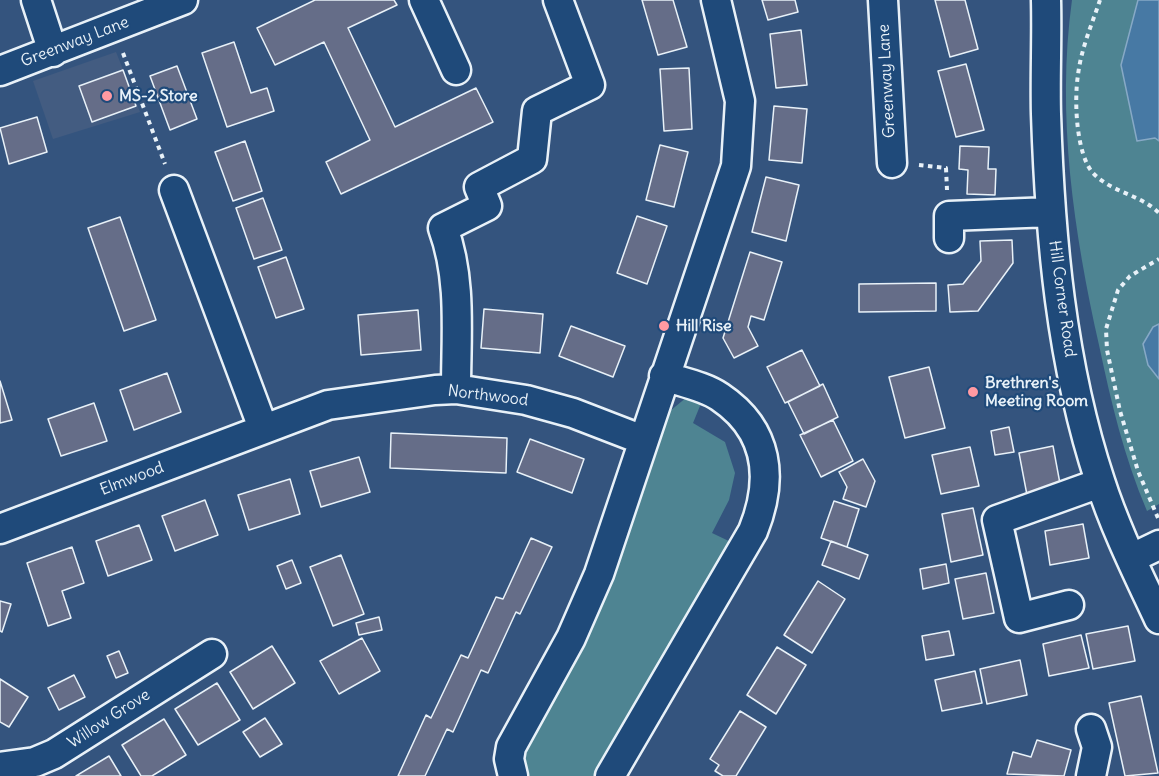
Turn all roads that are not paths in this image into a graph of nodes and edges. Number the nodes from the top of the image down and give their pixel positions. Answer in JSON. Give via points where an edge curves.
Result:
{"nodes":[{"id":1,"x":36,"y":0,"type":"edge"},
{"id":2,"x":183,"y":0,"type":"edge"},
{"id":3,"x":424,"y":0,"type":"edge"},
{"id":4,"x":558,"y":0,"type":"edge"},
{"id":5,"x":716,"y":0,"type":"edge"},
{"id":6,"x":883,"y":0,"type":"edge"},
{"id":7,"x":1046,"y":0,"type":"edge"},
{"id":8,"x":53,"y":52,"type":"junction"},
{"id":9,"x":456,"y":70,"type":"dead end"},
{"id":10,"x":0,"y":71,"type":"edge"},
{"id":11,"x":892,"y":163,"type":"road end"},
{"id":12,"x":174,"y":190,"type":"road end"},
{"id":13,"x":1051,"y":212,"type":"junction"},
{"id":14,"x":949,"y":227,"type":"road end"},
{"id":15,"x":664,"y":376,"type":"junction"},
{"id":16,"x":456,"y":389,"type":"junction"},
{"id":17,"x":328,"y":405,"type":"joint"},
{"id":18,"x":263,"y":428,"type":"junction"},
{"id":19,"x":643,"y":440,"type":"junction"},
{"id":20,"x":1100,"y":483,"type":"junction"},
{"id":21,"x":0,"y":530,"type":"edge"},
{"id":22,"x":1159,"y":545,"type":"edge"},
{"id":23,"x":1132,"y":558,"type":"junction"},
{"id":24,"x":1069,"y":605,"type":"dead end"},
{"id":25,"x":1159,"y":618,"type":"edge"},
{"id":26,"x":212,"y":654,"type":"dead end"},
{"id":27,"x":1091,"y":729,"type":"dead end"},
{"id":28,"x":0,"y":767,"type":"edge"},
{"id":29,"x":510,"y":774,"type":"edge"},
{"id":30,"x":610,"y":776,"type":"edge"},
{"id":31,"x":1091,"y":776,"type":"edge"}],
"edges":[{"from":1,"to":8,"type":"street"},
{"from":2,"to":8,"type":"street","name":"Greenway Lane"},
{"from":3,"to":9,"type":"street"},
{"from":4,"to":16,"type":"street","via":[[590,85],[537,111],[532,159],[479,187],[487,206],[443,228],[456,277]]},
{"from":5,"to":15,"type":"street","via":[[740,102],[736,166]]},
{"from":6,"to":11,"type":"street","name":"Greenway Lane"},
{"from":7,"to":13,"type":"street","name":"Hill Corner Road"},
{"from":8,"to":10,"type":"street","name":"Greenway Lane"},
{"from":12,"to":18,"type":"street"},
{"from":13,"to":14,"type":"street"},
{"from":13,"to":20,"type":"street","name":"Hill Corner Road","via":[[1073,376]]},
{"from":15,"to":19,"type":"street"},
{"from":15,"to":30,"type":"street","via":[[718,395],[750,425],[765,460],[766,492],[753,531]]},
{"from":16,"to":17,"type":"street","name":"Northwood"},
{"from":16,"to":19,"type":"street","name":"Northwood","via":[[526,400]]},
{"from":17,"to":18,"type":"street","name":"Elmwood"},
{"from":18,"to":21,"type":"street","name":"Elmwood"},
{"from":19,"to":29,"type":"street","via":[[586,606],[511,747]]},
{"from":20,"to":23,"type":"street","name":"Hill Corner Road"},
{"from":20,"to":24,"type":"street","via":[[997,520],[1019,618]]},
{"from":22,"to":23,"type":"street"},
{"from":23,"to":25,"type":"street","name":"Hill Corner Road"},
{"from":26,"to":28,"type":"street","name":"Willow Grove","via":[[54,754],[35,762]]},
{"from":27,"to":31,"type":"street","via":[[1097,747]]}]}
